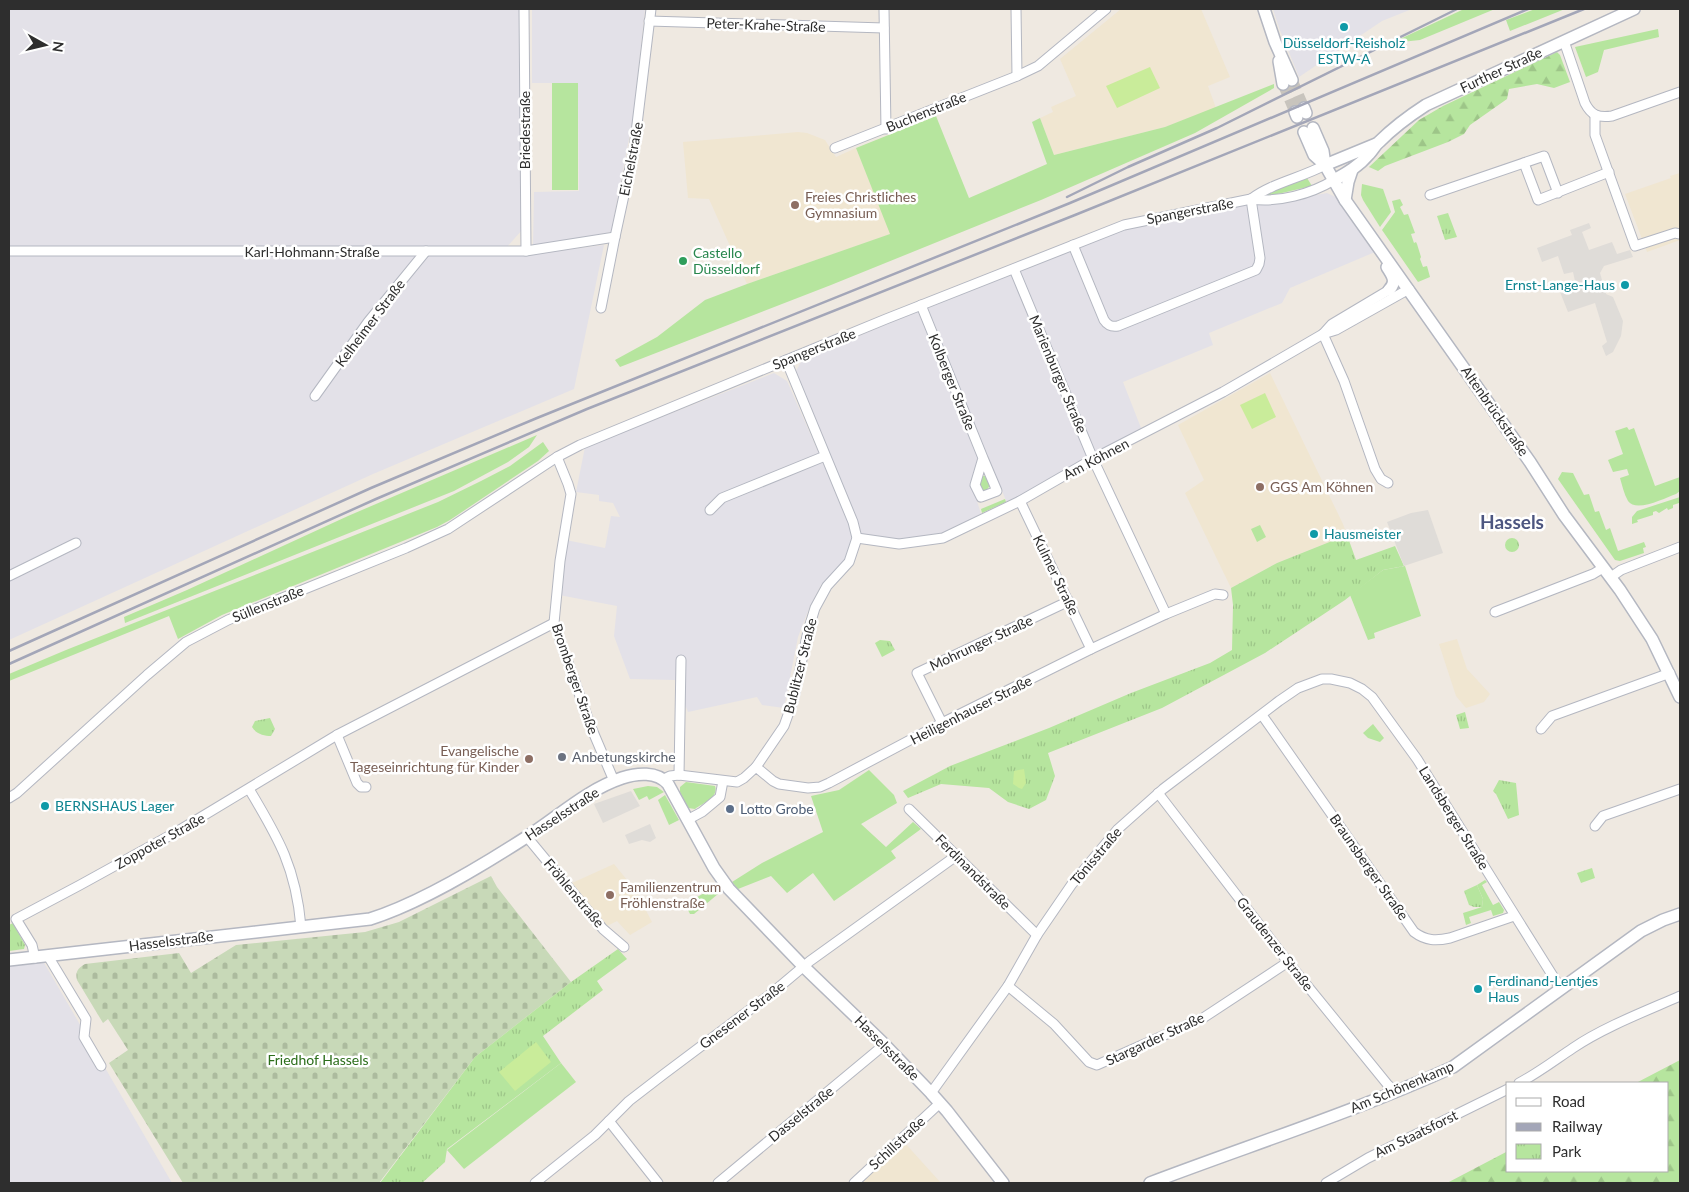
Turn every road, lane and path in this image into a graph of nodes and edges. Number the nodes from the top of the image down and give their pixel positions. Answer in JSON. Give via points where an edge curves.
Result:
{"nodes":[{"id":1,"x":524,"y":9,"type":"edge"},
{"id":2,"x":651,"y":9,"type":"edge"},
{"id":3,"x":884,"y":9,"type":"edge"},
{"id":4,"x":1016,"y":9,"type":"edge"},
{"id":5,"x":1106,"y":9,"type":"edge"},
{"id":6,"x":1264,"y":9,"type":"edge"},
{"id":7,"x":1634,"y":9,"type":"edge"},
{"id":8,"x":649,"y":22,"type":"junction"},
{"id":9,"x":884,"y":28,"type":"junction"},
{"id":10,"x":1564,"y":41,"type":"junction"},
{"id":11,"x":1017,"y":76,"type":"junction"},
{"id":12,"x":1288,"y":82,"type":"tunnel mouth"},
{"id":13,"x":1680,"y":92,"type":"edge"},
{"id":14,"x":1595,"y":115,"type":"junction"},
{"id":15,"x":886,"y":129,"type":"junction"},
{"id":16,"x":1308,"y":130,"type":"dead end"},
{"id":17,"x":1376,"y":144,"type":"junction"},
{"id":18,"x":835,"y":148,"type":"dead end"},
{"id":19,"x":1524,"y":163,"type":"junction"},
{"id":20,"x":1325,"y":165,"type":"junction"},
{"id":21,"x":1352,"y":170,"type":"junction"},
{"id":22,"x":1609,"y":172,"type":"junction"},
{"id":23,"x":1334,"y":180,"type":"junction"},
{"id":24,"x":1558,"y":193,"type":"junction"},
{"id":25,"x":1430,"y":195,"type":"dead end"},
{"id":26,"x":1251,"y":200,"type":"junction"},
{"id":27,"x":1345,"y":200,"type":"junction"},
{"id":28,"x":1680,"y":234,"type":"edge"},
{"id":29,"x":614,"y":237,"type":"junction"},
{"id":30,"x":1073,"y":245,"type":"junction"},
{"id":31,"x":9,"y":251,"type":"edge"},
{"id":32,"x":426,"y":251,"type":"junction"},
{"id":33,"x":526,"y":252,"type":"junction"},
{"id":34,"x":1386,"y":255,"type":"junction"},
{"id":35,"x":1014,"y":269,"type":"junction"},
{"id":36,"x":1409,"y":289,"type":"junction"},
{"id":37,"x":1389,"y":290,"type":"joint"},
{"id":38,"x":921,"y":305,"type":"junction"},
{"id":39,"x":601,"y":308,"type":"dead end"},
{"id":40,"x":1323,"y":334,"type":"junction"},
{"id":41,"x":786,"y":360,"type":"junction"},
{"id":42,"x":315,"y":396,"type":"dead end"},
{"id":43,"x":825,"y":456,"type":"junction"},
{"id":44,"x":557,"y":457,"type":"junction"},
{"id":45,"x":984,"y":458,"type":"dead end"},
{"id":46,"x":1093,"y":459,"type":"junction"},
{"id":47,"x":1388,"y":483,"type":"dead end"},
{"id":48,"x":1020,"y":501,"type":"junction"},
{"id":49,"x":710,"y":510,"type":"dead end"},
{"id":50,"x":857,"y":538,"type":"junction"},
{"id":51,"x":76,"y":543,"type":"dead end"},
{"id":52,"x":1680,"y":547,"type":"edge"},
{"id":53,"x":1607,"y":572,"type":"junction"},
{"id":54,"x":9,"y":576,"type":"edge"},
{"id":55,"x":1223,"y":594,"type":"dead end"},
{"id":56,"x":1069,"y":601,"type":"junction"},
{"id":57,"x":1495,"y":612,"type":"dead end"},
{"id":58,"x":1166,"y":614,"type":"junction"},
{"id":59,"x":554,"y":623,"type":"junction"},
{"id":60,"x":1091,"y":649,"type":"junction"},
{"id":61,"x":681,"y":660,"type":"dead end"},
{"id":62,"x":1670,"y":672,"type":"junction"},
{"id":63,"x":1322,"y":679,"type":"joint"},
{"id":64,"x":1680,"y":697,"type":"edge"},
{"id":65,"x":1262,"y":715,"type":"junction"},
{"id":66,"x":942,"y":723,"type":"junction"},
{"id":67,"x":1541,"y":729,"type":"dead end"},
{"id":68,"x":338,"y":735,"type":"junction"},
{"id":69,"x":756,"y":767,"type":"junction"},
{"id":70,"x":679,"y":775,"type":"junction"},
{"id":71,"x":664,"y":779,"type":"junction"},
{"id":72,"x":614,"y":781,"type":"junction"},
{"id":73,"x":723,"y":781,"type":"junction"},
{"id":74,"x":366,"y":787,"type":"dead end"},
{"id":75,"x":1680,"y":789,"type":"edge"},
{"id":76,"x":249,"y":790,"type":"junction"},
{"id":77,"x":1158,"y":793,"type":"junction"},
{"id":78,"x":9,"y":798,"type":"edge"},
{"id":79,"x":909,"y":809,"type":"dead end"},
{"id":80,"x":687,"y":820,"type":"junction"},
{"id":81,"x":1595,"y":826,"type":"dead end"},
{"id":82,"x":526,"y":837,"type":"junction"},
{"id":83,"x":956,"y":856,"type":"junction"},
{"id":84,"x":1680,"y":914,"type":"edge"},
{"id":85,"x":1514,"y":916,"type":"junction"},
{"id":86,"x":301,"y":927,"type":"junction"},
{"id":87,"x":1037,"y":935,"type":"junction"},
{"id":88,"x":624,"y":946,"type":"dead end"},
{"id":89,"x":48,"y":956,"type":"junction"},
{"id":90,"x":35,"y":958,"type":"junction"},
{"id":91,"x":9,"y":960,"type":"edge"},
{"id":92,"x":1288,"y":962,"type":"junction"},
{"id":93,"x":804,"y":967,"type":"junction"},
{"id":94,"x":1008,"y":986,"type":"junction"},
{"id":95,"x":1561,"y":989,"type":"junction"},
{"id":96,"x":1680,"y":996,"type":"edge"},
{"id":97,"x":884,"y":1045,"type":"junction"},
{"id":98,"x":101,"y":1066,"type":"dead end"},
{"id":99,"x":1521,"y":1082,"type":"edge"},
{"id":100,"x":1506,"y":1090,"type":"edge"},
{"id":101,"x":1396,"y":1091,"type":"junction"},
{"id":102,"x":931,"y":1093,"type":"junction"},
{"id":103,"x":940,"y":1103,"type":"junction"},
{"id":104,"x":609,"y":1121,"type":"junction"},
{"id":105,"x":535,"y":1183,"type":"edge"},
{"id":106,"x":658,"y":1183,"type":"edge"},
{"id":107,"x":718,"y":1183,"type":"edge"},
{"id":108,"x":854,"y":1183,"type":"edge"},
{"id":109,"x":1003,"y":1183,"type":"edge"},
{"id":110,"x":1151,"y":1183,"type":"edge"},
{"id":111,"x":1326,"y":1183,"type":"edge"}],
"edges":[{"from":1,"to":33,"type":"street","name":"Briedestraße"},
{"from":2,"to":8,"type":"street","name":"Eichelstraße"},
{"from":3,"to":9,"type":"street"},
{"from":4,"to":11,"type":"street"},
{"from":5,"to":11,"type":"street","name":"Buchenstraße","via":[[1038,66]]},
{"from":6,"to":12,"type":"street"},
{"from":7,"to":10,"type":"street","name":"Further Straße"},
{"from":8,"to":9,"type":"street","name":"Peter-Krahe-Straße"},
{"from":8,"to":29,"type":"street","name":"Eichelstraße","via":[[634,149]]},
{"from":9,"to":15,"type":"street"},
{"from":10,"to":14,"type":"street","via":[[1585,102]]},
{"from":10,"to":17,"type":"street","name":"Further Straße","via":[[1426,105]]},
{"from":11,"to":15,"type":"street","name":"Buchenstraße"},
{"from":13,"to":14,"type":"street","via":[[1612,116]]},
{"from":14,"to":22,"type":"street","via":[[1595,135]]},
{"from":15,"to":18,"type":"street","name":"Buchenstraße"},
{"from":16,"to":20,"type":"street","name":"Altenbrückstraße","via":[[1323,151]]},
{"from":17,"to":20,"type":"street","name":"Further Straße"},
{"from":17,"to":21,"type":"street","name":"Further Straße"},
{"from":19,"to":24,"type":"street","via":[[1538,200]]},
{"from":19,"to":24,"type":"street","via":[[1544,156]]},
{"from":19,"to":25,"type":"street"},
{"from":20,"to":23,"type":"street","name":"Altenbrückstraße"},
{"from":20,"to":26,"type":"street","name":"Spangerstraße"},
{"from":21,"to":23,"type":"street","name":"Further Straße"},
{"from":21,"to":27,"type":"street"},
{"from":22,"to":24,"type":"street"},
{"from":22,"to":28,"type":"street","via":[[1635,246]]},
{"from":23,"to":26,"type":"street","name":"Spangerstraße","via":[[1294,196]]},
{"from":23,"to":27,"type":"street","name":"Altenbrückstraße"},
{"from":26,"to":30,"type":"street","name":"Spangerstraße","via":[[1132,223]]},
{"from":26,"to":30,"type":"street","name":"Spangerstraße","via":[[1260,258],[1256,270],[1118,326],[1111,326],[1104,320]]},
{"from":27,"to":34,"type":"street","name":"Altenbrückstraße"},
{"from":29,"to":33,"type":"street","name":"Karl-Hohmann-Straße"},
{"from":29,"to":39,"type":"street","name":"Eichelstraße"},
{"from":30,"to":35,"type":"street","name":"Spangerstraße"},
{"from":31,"to":32,"type":"street","name":"Karl-Hohmann-Straße"},
{"from":32,"to":33,"type":"street","name":"Karl-Hohmann-Straße"},
{"from":32,"to":42,"type":"street","name":"Kelheimer Straße","via":[[368,322]]},
{"from":34,"to":36,"type":"street","name":"Altenbrückstraße"},
{"from":34,"to":37,"type":"street","name":"Altenbrückstraße","via":[[1387,266],[1394,278]]},
{"from":35,"to":38,"type":"street","name":"Spangerstraße"},
{"from":35,"to":46,"type":"street","name":"Marienburger Straße"},
{"from":36,"to":40,"type":"street","name":"Am Köhnen"},
{"from":36,"to":53,"type":"street","name":"Altenbrückstraße"},
{"from":37,"to":40,"type":"street","name":"Am Köhnen","via":[[1332,324]]},
{"from":38,"to":41,"type":"street","name":"Spangerstraße"},
{"from":38,"to":45,"type":"street","name":"Kolberger Straße"},
{"from":40,"to":46,"type":"street","name":"Am Köhnen","via":[[1223,392]]},
{"from":40,"to":47,"type":"street","via":[[1344,381],[1375,469],[1380,479]]},
{"from":41,"to":43,"type":"street"},
{"from":41,"to":44,"type":"street","name":"Spangerstraße"},
{"from":43,"to":49,"type":"street","via":[[722,498]]},
{"from":43,"to":50,"type":"street"},
{"from":44,"to":59,"type":"street","name":"Bromberger Straße","via":[[571,494]]},
{"from":44,"to":78,"type":"street","name":"Süllenstraße","via":[[448,529],[228,620],[186,642]]},
{"from":46,"to":48,"type":"street","name":"Am Köhnen"},
{"from":46,"to":58,"type":"street","name":"Marienburger Straße"},
{"from":48,"to":50,"type":"street","name":"Am Köhnen","via":[[943,538],[899,544]]},
{"from":48,"to":56,"type":"street","name":"Kulmer Straße"},
{"from":50,"to":69,"type":"street","name":"Bublitzer Straße","via":[[849,562],[827,586],[816,608],[784,726]]},
{"from":51,"to":54,"type":"street"},
{"from":52,"to":53,"type":"street","via":[[1621,570]]},
{"from":53,"to":57,"type":"street","via":[[1593,574]]},
{"from":53,"to":62,"type":"street","name":"Altenbrückstraße"},
{"from":55,"to":58,"type":"street","name":"Heiligenhauser Straße","via":[[1215,594]]},
{"from":56,"to":60,"type":"street","name":"Kulmer Straße"},
{"from":56,"to":66,"type":"street","name":"Mohrunger Straße","via":[[917,673]]},
{"from":58,"to":60,"type":"street","name":"Heiligenhauser Straße"},
{"from":59,"to":68,"type":"street","name":"Zoppoter Straße"},
{"from":59,"to":72,"type":"street","name":"Bromberger Straße"},
{"from":60,"to":66,"type":"street","name":"Heiligenhauser Straße"},
{"from":61,"to":70,"type":"street"},
{"from":62,"to":64,"type":"street","name":"Altenbrückstraße"},
{"from":62,"to":67,"type":"street","via":[[1552,716]]},
{"from":63,"to":65,"type":"street","name":"Tönisstraße","via":[[1298,688]]},
{"from":63,"to":85,"type":"street","name":"Landsberger Straße","via":[[1350,683],[1372,698],[1417,759]]},
{"from":65,"to":77,"type":"street","name":"Tönisstraße"},
{"from":65,"to":85,"type":"street","name":"Braunsberger Straße","via":[[1421,938],[1450,938]]},
{"from":66,"to":69,"type":"street","name":"Heiligenhauser Straße","via":[[820,787],[779,784]]},
{"from":68,"to":74,"type":"street","via":[[358,784]]},
{"from":68,"to":76,"type":"street","name":"Zoppoter Straße"},
{"from":69,"to":73,"type":"street","via":[[741,781]]},
{"from":70,"to":71,"type":"street"},
{"from":70,"to":73,"type":"street"},
{"from":71,"to":72,"type":"street","name":"Hasselsstraße","via":[[648,774]]},
{"from":71,"to":80,"type":"street","name":"Hasselsstraße"},
{"from":72,"to":82,"type":"street","name":"Hasselsstraße","via":[[568,806]]},
{"from":73,"to":80,"type":"street","via":[[720,797]]},
{"from":75,"to":81,"type":"street","via":[[1603,816]]},
{"from":76,"to":86,"type":"street","via":[[270,824],[290,867]]},
{"from":76,"to":90,"type":"street","name":"Zoppoter Straße","via":[[16,919],[32,945]]},
{"from":77,"to":87,"type":"street","name":"Tönisstraße","via":[[1118,829],[1080,872]]},
{"from":77,"to":92,"type":"street","name":"Graudenzer Straße"},
{"from":79,"to":83,"type":"street","name":"Ferdinandstraße"},
{"from":80,"to":93,"type":"street","name":"Hasselsstraße","via":[[724,884]]},
{"from":82,"to":86,"type":"street","name":"Hasselsstraße","via":[[456,879],[388,914]]},
{"from":82,"to":88,"type":"street","name":"Fröhlenstraße","via":[[603,929]]},
{"from":83,"to":87,"type":"street","name":"Ferdinandstraße"},
{"from":83,"to":93,"type":"street","name":"Gnesener Straße"},
{"from":84,"to":95,"type":"street","name":"Am Schönenkamp","via":[[1641,931]]},
{"from":85,"to":95,"type":"street","name":"Landsberger Straße"},
{"from":86,"to":89,"type":"street","name":"Hasselsstraße"},
{"from":87,"to":94,"type":"street","name":"Tönisstraße"},
{"from":89,"to":90,"type":"street","name":"Hasselsstraße"},
{"from":89,"to":98,"type":"street","via":[[86,1019],[84,1038]]},
{"from":90,"to":91,"type":"street","name":"Hasselsstraße"},
{"from":92,"to":94,"type":"street","name":"Stargarder Straße","via":[[1204,1018],[1097,1065],[1089,1062],[1054,1024]]},
{"from":92,"to":101,"type":"street","name":"Graudenzer Straße"},
{"from":93,"to":97,"type":"street","name":"Hasselsstraße"},
{"from":93,"to":104,"type":"street","name":"Gnesener Straße","via":[[629,1101]]},
{"from":94,"to":102,"type":"street","name":"Tönisstraße"},
{"from":95,"to":101,"type":"street","name":"Am Schönenkamp","via":[[1452,1067]]},
{"from":96,"to":99,"type":"street","via":[[1605,1030]]},
{"from":97,"to":102,"type":"street","name":"Hasselsstraße"},
{"from":97,"to":107,"type":"street","name":"Dasselstraße"},
{"from":100,"to":111,"type":"street","name":"Am Staatsforst","via":[[1368,1158]]},
{"from":101,"to":110,"type":"street","name":"Am Schönenkamp"},
{"from":102,"to":103,"type":"street","name":"Hasselsstraße"},
{"from":103,"to":108,"type":"street","name":"Schillstraße"},
{"from":103,"to":109,"type":"street","name":"Hasselsstraße"},
{"from":104,"to":105,"type":"street","name":"Gnesener Straße"},
{"from":104,"to":106,"type":"street"}]}
